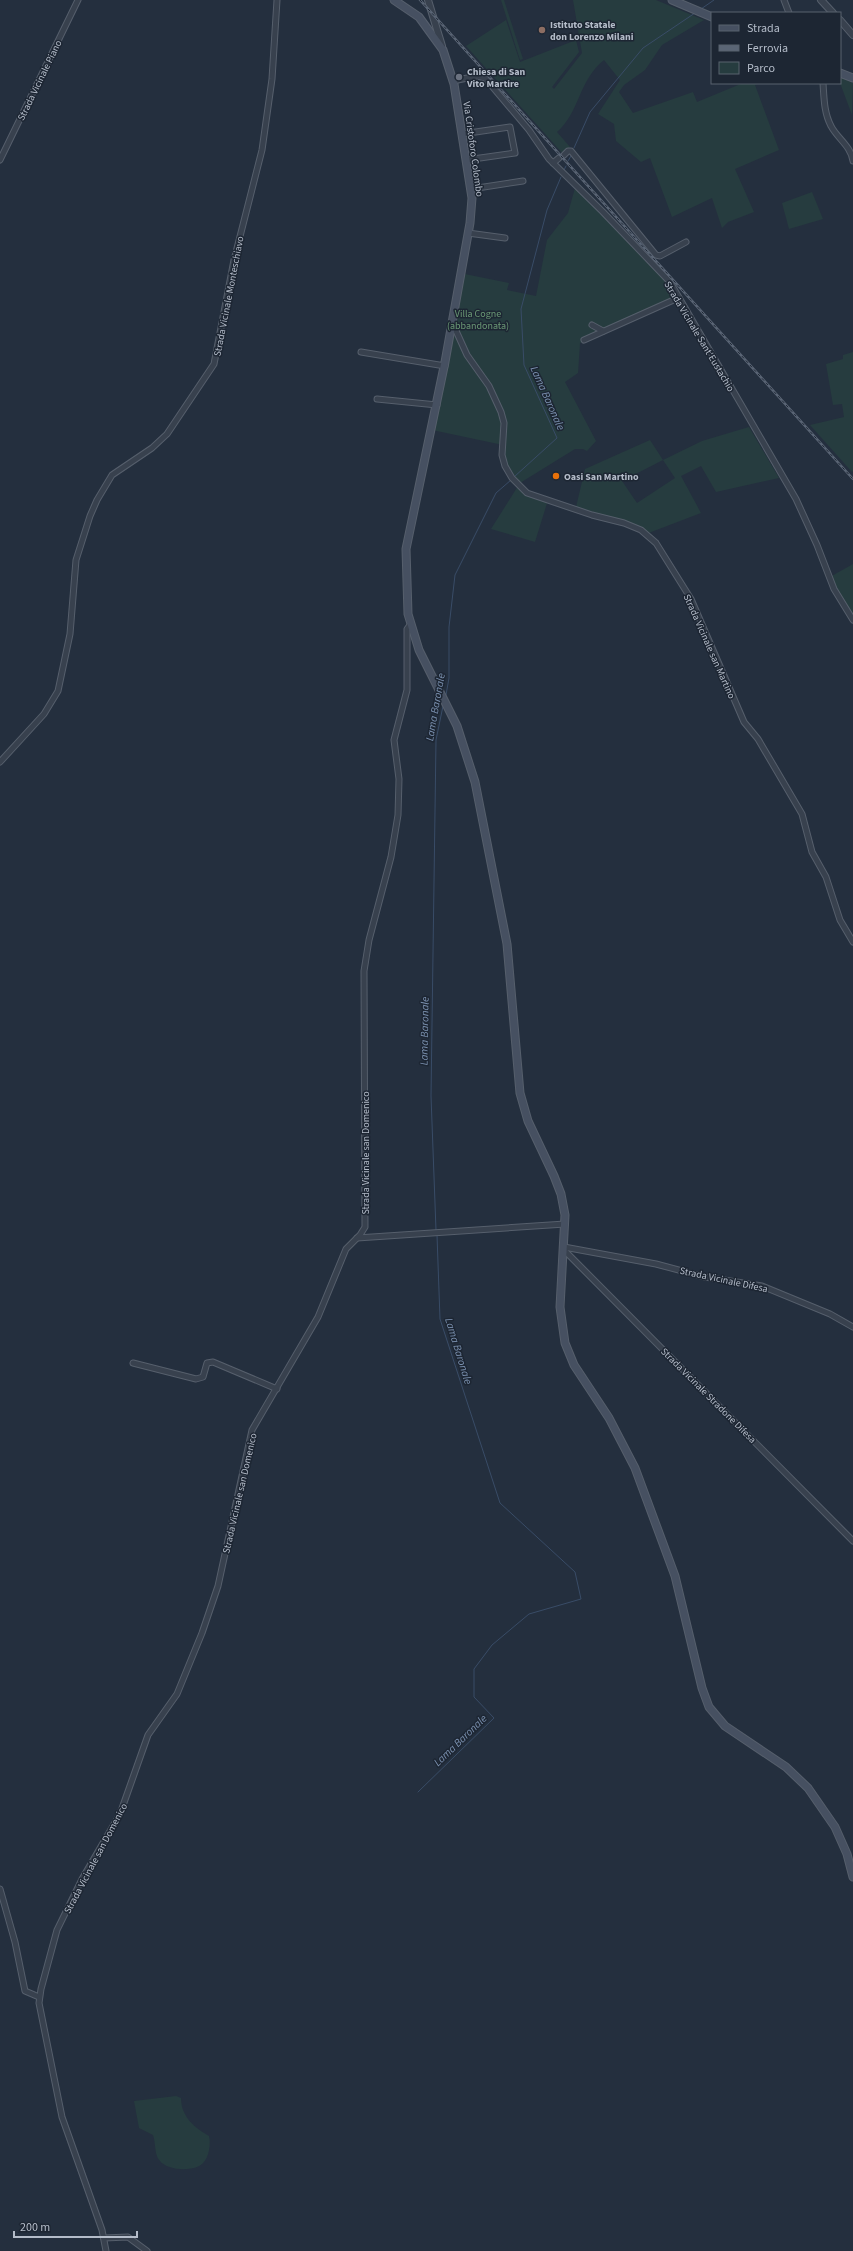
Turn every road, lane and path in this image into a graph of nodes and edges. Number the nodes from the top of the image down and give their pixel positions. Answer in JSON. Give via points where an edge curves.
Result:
{"nodes":[{"id":1,"x":78,"y":0,"type":"edge"},
{"id":2,"x":277,"y":0,"type":"edge"},
{"id":3,"x":393,"y":0,"type":"edge"},
{"id":4,"x":428,"y":0,"type":"edge"},
{"id":5,"x":672,"y":0,"type":"edge"},
{"id":6,"x":784,"y":0,"type":"edge"},
{"id":7,"x":821,"y":0,"type":"edge"},
{"id":8,"x":789,"y":12,"type":"edge"},
{"id":9,"x":832,"y":12,"type":"edge"},
{"id":10,"x":711,"y":17,"type":"edge"},
{"id":11,"x":841,"y":21,"type":"edge"},
{"id":12,"x":853,"y":34,"type":"edge"},
{"id":13,"x":443,"y":50,"type":"junction"},
{"id":14,"x":841,"y":69,"type":"edge"},
{"id":15,"x":841,"y":72,"type":"edge"},
{"id":16,"x":853,"y":74,"type":"edge"},
{"id":17,"x":853,"y":78,"type":"edge"},
{"id":18,"x":453,"y":81,"type":"junction"},
{"id":19,"x":823,"y":84,"type":"edge"},
{"id":20,"x":462,"y":134,"type":"junction"},
{"id":21,"x":0,"y":160,"type":"edge"},
{"id":22,"x":466,"y":160,"type":"junction"},
{"id":23,"x":853,"y":160,"type":"edge"},
{"id":24,"x":553,"y":163,"type":"junction"},
{"id":25,"x":523,"y":181,"type":"dead end"},
{"id":26,"x":471,"y":189,"type":"junction"},
{"id":27,"x":468,"y":233,"type":"junction"},
{"id":28,"x":505,"y":238,"type":"dead end"},
{"id":29,"x":686,"y":242,"type":"dead end"},
{"id":30,"x":678,"y":298,"type":"junction"},
{"id":31,"x":452,"y":322,"type":"junction"},
{"id":32,"x":592,"y":325,"type":"dead end"},
{"id":33,"x":603,"y":331,"type":"junction"},
{"id":34,"x":584,"y":340,"type":"dead end"},
{"id":35,"x":361,"y":352,"type":"dead end"},
{"id":36,"x":445,"y":366,"type":"junction"},
{"id":37,"x":377,"y":399,"type":"dead end"},
{"id":38,"x":437,"y":405,"type":"junction"},
{"id":39,"x":853,"y":620,"type":"edge"},
{"id":40,"x":410,"y":626,"type":"junction"},
{"id":41,"x":0,"y":762,"type":"edge"},
{"id":42,"x":853,"y":942,"type":"edge"},
{"id":43,"x":565,"y":1224,"type":"junction"},
{"id":44,"x":357,"y":1238,"type":"junction"},
{"id":45,"x":564,"y":1249,"type":"junction"},
{"id":46,"x":853,"y":1327,"type":"edge"},
{"id":47,"x":133,"y":1363,"type":"dead end"},
{"id":48,"x":277,"y":1389,"type":"junction"},
{"id":49,"x":853,"y":1541,"type":"edge"},
{"id":50,"x":853,"y":1877,"type":"edge"},
{"id":51,"x":0,"y":1889,"type":"edge"},
{"id":52,"x":39,"y":1997,"type":"junction"},
{"id":53,"x":104,"y":2238,"type":"junction"},
{"id":54,"x":106,"y":2251,"type":"edge"},
{"id":55,"x":147,"y":2251,"type":"edge"}],
"edges":[{"from":1,"to":21,"type":"street","name":"Strada Vicinale Piano"},
{"from":2,"to":41,"type":"street","name":"Strada Vicinale Monteschiavo","via":[[272,79],[262,150],[234,260],[214,364],[168,434],[112,475],[100,496],[90,516],[76,560],[70,634],[58,691],[44,714]]},
{"from":3,"to":13,"type":"main road","name":"Via Cristoforo Colombo","via":[[425,24]]},
{"from":4,"to":13,"type":"street"},
{"from":5,"to":10,"type":"main road"},
{"from":6,"to":8,"type":"street"},
{"from":7,"to":9,"type":"street"},
{"from":11,"to":12,"type":"street"},
{"from":13,"to":18,"type":"main road","name":"Via Cristoforo Colombo"},
{"from":14,"to":16,"type":"main road"},
{"from":15,"to":17,"type":"main road"},
{"from":18,"to":20,"type":"main road","name":"Via Cristoforo Colombo"},
{"from":18,"to":24,"type":"street","name":"Strada Vicinale Sant'Eustachio","via":[[477,76],[485,78]]},
{"from":19,"to":23,"type":"street","via":[[824,104],[831,127],[849,150]]},
{"from":20,"to":22,"type":"main road","name":"Via Cristoforo Colombo"},
{"from":20,"to":22,"type":"street","via":[[510,127],[515,153]]},
{"from":22,"to":26,"type":"main road","name":"Via Cristoforo Colombo"},
{"from":24,"to":29,"type":"street","via":[[571,151],[656,254],[660,256]]},
{"from":24,"to":30,"type":"street","name":"Strada Vicinale Sant'Eustachio","via":[[670,282]]},
{"from":25,"to":26,"type":"street"},
{"from":26,"to":27,"type":"main road","name":"Via Cristoforo Colombo","via":[[472,204]]},
{"from":27,"to":28,"type":"street"},
{"from":27,"to":31,"type":"main road","name":"Via Cristoforo Colombo"},
{"from":30,"to":33,"type":"street"},
{"from":30,"to":39,"type":"street","name":"Strada Vicinale Sant'Eustachio","via":[[796,499],[834,589]]},
{"from":31,"to":36,"type":"main road","name":"Via Cristoforo Colombo"},
{"from":31,"to":42,"type":"street","name":"Strada Vicinale san Martino","via":[[467,355],[489,386],[501,412],[504,423],[503,461],[518,486],[538,497],[632,526],[656,543],[665,555],[691,599],[744,722],[758,739],[802,814],[812,852],[826,877],[840,920]]},
{"from":32,"to":33,"type":"street"},
{"from":33,"to":34,"type":"street"},
{"from":35,"to":36,"type":"street"},
{"from":36,"to":38,"type":"main road","name":"Via Cristoforo Colombo"},
{"from":37,"to":38,"type":"street"},
{"from":38,"to":40,"type":"main road","name":"Via Cristoforo Colombo","via":[[406,549]]},
{"from":40,"to":43,"type":"main road","name":"Via Cristoforo Colombo","via":[[419,650],[457,726],[473,774],[507,944],[520,1093],[528,1121],[561,1194]]},
{"from":40,"to":44,"type":"street","name":"Strada Vicinale san Domenico","via":[[407,629],[407,690],[394,740],[399,779],[398,815],[391,857],[369,940],[364,971],[365,1223]]},
{"from":43,"to":44,"type":"street"},
{"from":43,"to":45,"type":"main road","name":"Via Cristoforo Colombo"},
{"from":44,"to":48,"type":"street","name":"Strada Vicinale san Domenico","via":[[346,1249],[320,1312]]},
{"from":45,"to":46,"type":"street","name":"Strada Vicinale Difesa","via":[[656,1264],[705,1277],[762,1286],[830,1314]]},
{"from":45,"to":49,"type":"street","name":"Strada Vicinale Stradone Difesa"},
{"from":45,"to":50,"type":"main road","name":"Via Cristoforo Colombo","via":[[560,1307],[565,1343],[574,1365],[609,1418],[635,1468],[675,1576],[707,1704],[724,1725],[777,1760],[808,1788],[835,1827]]},
{"from":47,"to":48,"type":"street","via":[[196,1379],[203,1377],[207,1363],[212,1362]]},
{"from":48,"to":52,"type":"street","name":"Strada Vicinale san Domenico","via":[[249,1438],[218,1586],[195,1651],[177,1694],[150,1729],[120,1814],[95,1854],[64,1916]]},
{"from":51,"to":52,"type":"street","via":[[25,1991]]},
{"from":52,"to":53,"type":"street","name":"Strada Vicinale san Domenico","via":[[62,2118]]},
{"from":53,"to":54,"type":"street","name":"Strada Vicinale san Domenico"},
{"from":53,"to":55,"type":"street","via":[[128,2237]]}]}
